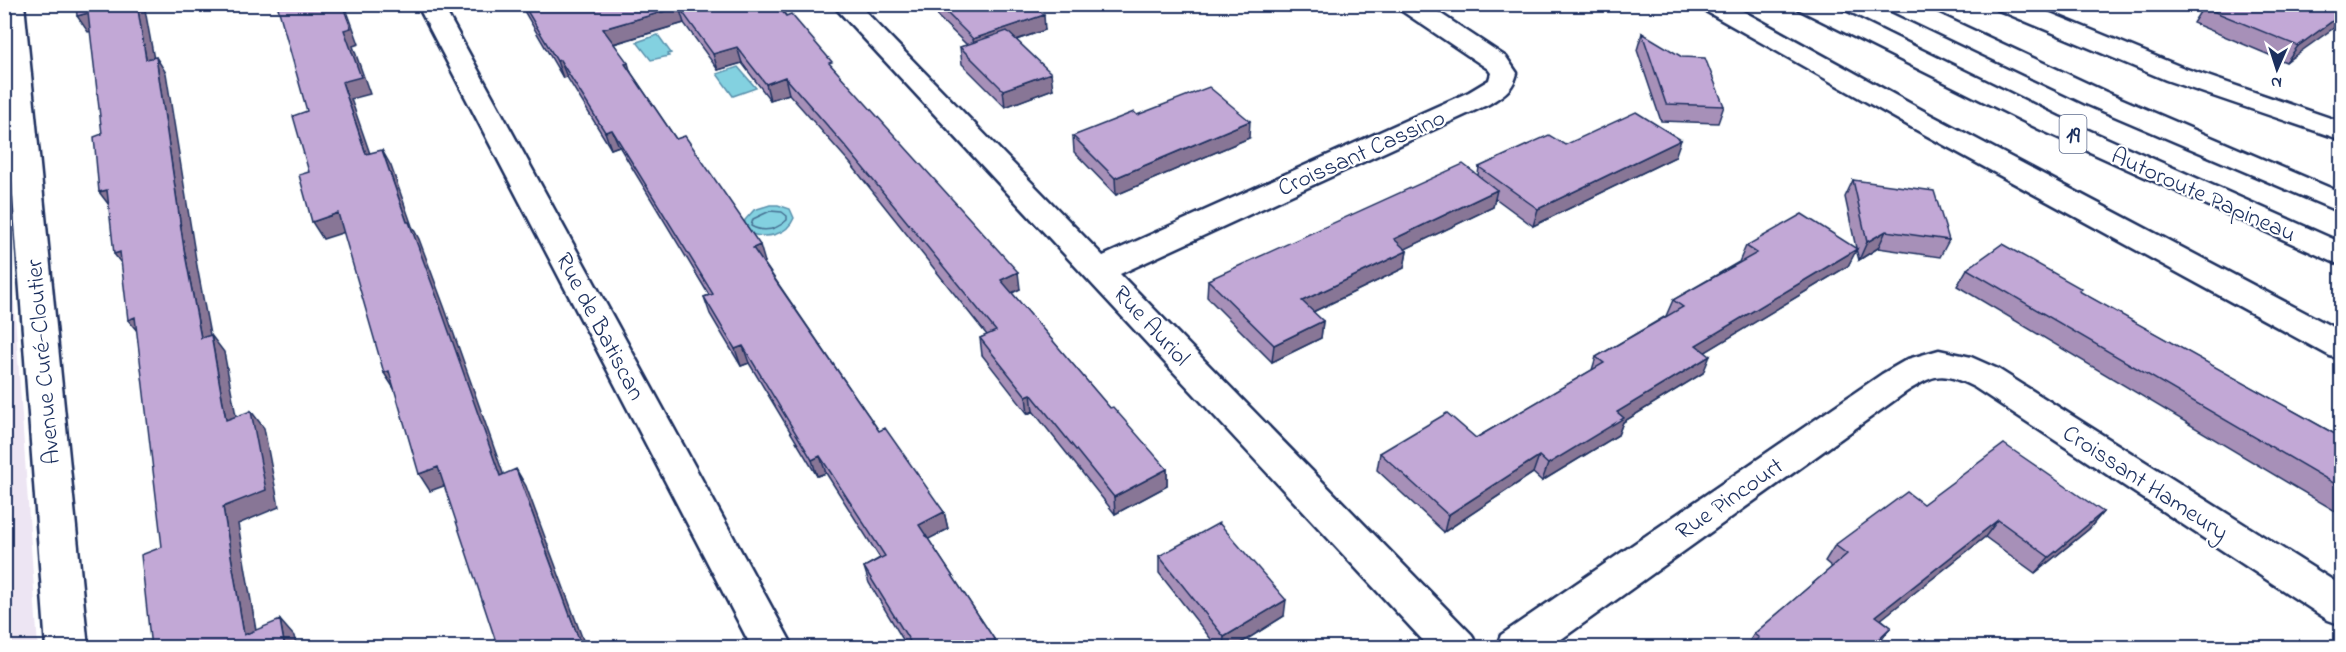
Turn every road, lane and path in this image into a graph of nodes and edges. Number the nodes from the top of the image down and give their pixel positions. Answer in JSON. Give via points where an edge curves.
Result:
{"nodes":[{"id":1,"x":12,"y":4,"type":"edge"},
{"id":2,"x":429,"y":4,"type":"edge"},
{"id":3,"x":844,"y":4,"type":"edge"},
{"id":4,"x":1408,"y":4,"type":"edge"},
{"id":5,"x":1711,"y":4,"type":"edge"},
{"id":6,"x":1807,"y":4,"type":"edge"},
{"id":7,"x":1896,"y":4,"type":"edge"},
{"id":8,"x":2005,"y":4,"type":"edge"},
{"id":9,"x":2342,"y":132,"type":"edge"},
{"id":10,"x":2342,"y":204,"type":"edge"},
{"id":11,"x":2342,"y":256,"type":"edge"},
{"id":12,"x":1100,"y":270,"type":"junction"},
{"id":13,"x":2342,"y":346,"type":"edge"},
{"id":14,"x":1948,"y":362,"type":"joint"},
{"id":15,"x":2342,"y":608,"type":"edge"},
{"id":16,"x":67,"y":648,"type":"edge"},
{"id":17,"x":774,"y":648,"type":"edge"},
{"id":18,"x":1457,"y":648,"type":"edge"},
{"id":19,"x":1516,"y":648,"type":"edge"}],
"edges":[{"from":1,"to":16,"type":"main road","name":"Avenue Curé-Cloutier"},
{"from":2,"to":17,"type":"main road","name":"Rue de Batiscan"},
{"from":3,"to":12,"type":"main road","name":"Rue Auriol"},
{"from":4,"to":12,"type":"main road","name":"Croissant Cassino","via":[[1497,63],[1504,73],[1501,84],[1479,98]]},
{"from":5,"to":13,"type":"main road"},
{"from":6,"to":11,"type":"main road","name":"Autoroute Papineau","number":"19","via":[[2070,133]]},
{"from":7,"to":10,"type":"main road","name":"Autoroute Papineau","number":"19","via":[[2116,107]]},
{"from":8,"to":9,"type":"main road","via":[[2166,70]]},
{"from":12,"to":18,"type":"main road","name":"Rue Auriol"},
{"from":14,"to":15,"type":"main road","name":"Croissant Hameury","via":[[1986,378]]},
{"from":14,"to":19,"type":"main road","name":"Rue Pincourt","via":[[1925,364],[1903,377]]}]}
